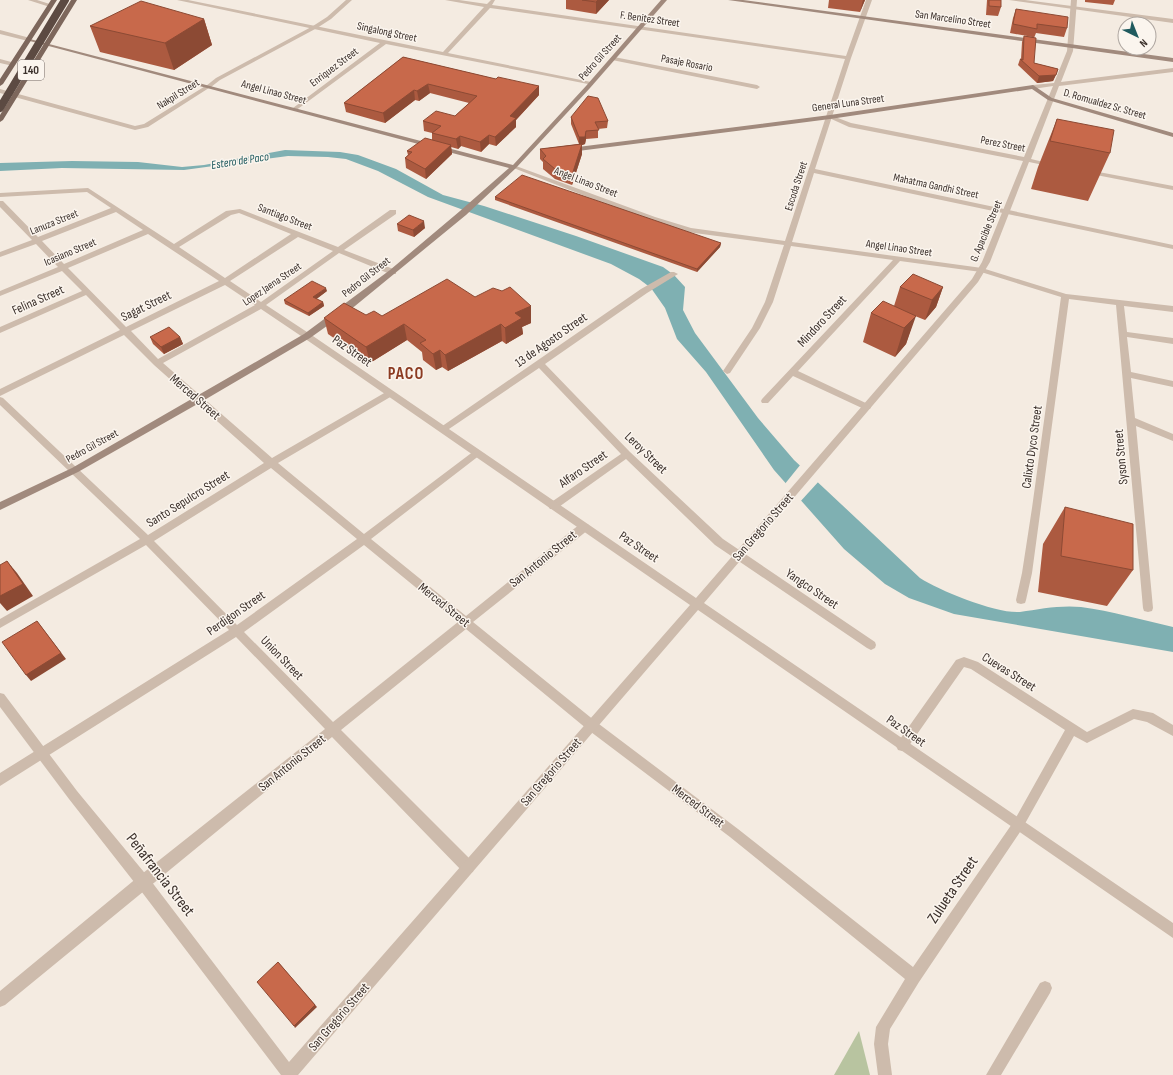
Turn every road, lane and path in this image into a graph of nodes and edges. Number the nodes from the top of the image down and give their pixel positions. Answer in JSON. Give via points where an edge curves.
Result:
{"nodes":[{"id":1,"x":31,"y":0,"type":"edge"},
{"id":2,"x":65,"y":0,"type":"edge"},
{"id":3,"x":74,"y":0,"type":"edge"},
{"id":4,"x":180,"y":0,"type":"edge"},
{"id":5,"x":349,"y":0,"type":"edge"},
{"id":6,"x":448,"y":0,"type":"edge"},
{"id":7,"x":495,"y":0,"type":"edge"},
{"id":8,"x":664,"y":0,"type":"edge"},
{"id":9,"x":731,"y":0,"type":"edge"},
{"id":10,"x":869,"y":0,"type":"edge"},
{"id":11,"x":1012,"y":0,"type":"edge"},
{"id":12,"x":1074,"y":0,"type":"edge"},
{"id":13,"x":54,"y":3,"type":"edge"},
{"id":14,"x":490,"y":6,"type":"junction"},
{"id":15,"x":1075,"y":8,"type":"junction"},
{"id":16,"x":863,"y":17,"type":"junction"},
{"id":17,"x":1173,"y":21,"type":"edge"},
{"id":18,"x":315,"y":27,"type":"junction"},
{"id":19,"x":642,"y":28,"type":"junction"},
{"id":20,"x":0,"y":32,"type":"edge"},
{"id":21,"x":28,"y":39,"type":"junction"},
{"id":22,"x":385,"y":42,"type":"junction"},
{"id":23,"x":47,"y":44,"type":"junction"},
{"id":24,"x":1072,"y":46,"type":"junction"},
{"id":25,"x":444,"y":54,"type":"junction"},
{"id":26,"x":848,"y":58,"type":"junction"},
{"id":27,"x":614,"y":59,"type":"junction"},
{"id":28,"x":1173,"y":60,"type":"edge"},
{"id":29,"x":0,"y":61,"type":"edge"},
{"id":30,"x":13,"y":64,"type":"junction"},
{"id":31,"x":1173,"y":70,"type":"edge"},
{"id":32,"x":0,"y":84,"type":"edge"},
{"id":33,"x":591,"y":84,"type":"junction"},
{"id":34,"x":1056,"y":84,"type":"junction"},
{"id":35,"x":209,"y":86,"type":"junction"},
{"id":36,"x":757,"y":87,"type":"dead end"},
{"id":37,"x":1033,"y":87,"type":"junction"},
{"id":38,"x":0,"y":91,"type":"edge"},
{"id":39,"x":0,"y":95,"type":"edge"},
{"id":40,"x":15,"y":96,"type":"junction"},
{"id":41,"x":1050,"y":99,"type":"junction"},
{"id":42,"x":0,"y":108,"type":"edge"},
{"id":43,"x":295,"y":108,"type":"junction"},
{"id":44,"x":830,"y":117,"type":"junction"},
{"id":45,"x":0,"y":120,"type":"edge"},
{"id":46,"x":1173,"y":135,"type":"edge"},
{"id":47,"x":559,"y":151,"type":"edge"},
{"id":48,"x":526,"y":154,"type":"junction"},
{"id":49,"x":538,"y":154,"type":"dead end"},
{"id":50,"x":1028,"y":160,"type":"junction"},
{"id":51,"x":1058,"y":166,"type":"edge"},
{"id":52,"x":514,"y":167,"type":"junction"},
{"id":53,"x":1081,"y":170,"type":"edge"},
{"id":54,"x":813,"y":171,"type":"junction"},
{"id":55,"x":1173,"y":188,"type":"edge"},
{"id":56,"x":0,"y":195,"type":"edge"},
{"id":57,"x":0,"y":203,"type":"edge"},
{"id":58,"x":116,"y":209,"type":"junction"},
{"id":59,"x":393,"y":212,"type":"dead end"},
{"id":60,"x":1006,"y":212,"type":"junction"},
{"id":61,"x":148,"y":230,"type":"junction"},
{"id":62,"x":298,"y":233,"type":"junction"},
{"id":63,"x":36,"y":241,"type":"junction"},
{"id":64,"x":789,"y":244,"type":"junction"},
{"id":65,"x":1173,"y":247,"type":"edge"},
{"id":66,"x":173,"y":248,"type":"junction"},
{"id":67,"x":340,"y":251,"type":"junction"},
{"id":68,"x":0,"y":256,"type":"edge"},
{"id":69,"x":898,"y":259,"type":"junction"},
{"id":70,"x":62,"y":267,"type":"junction"},
{"id":71,"x":982,"y":270,"type":"junction"},
{"id":72,"x":393,"y":272,"type":"junction"},
{"id":73,"x":674,"y":274,"type":"dead end"},
{"id":74,"x":224,"y":282,"type":"junction"},
{"id":75,"x":86,"y":292,"type":"junction"},
{"id":76,"x":0,"y":294,"type":"edge"},
{"id":77,"x":1065,"y":296,"type":"junction"},
{"id":78,"x":1120,"y":303,"type":"junction"},
{"id":79,"x":260,"y":306,"type":"junction"},
{"id":80,"x":1173,"y":310,"type":"edge"},
{"id":81,"x":0,"y":330,"type":"edge"},
{"id":82,"x":124,"y":331,"type":"junction"},
{"id":83,"x":1122,"y":334,"type":"junction"},
{"id":84,"x":306,"y":336,"type":"junction"},
{"id":85,"x":1173,"y":342,"type":"edge"},
{"id":86,"x":157,"y":363,"type":"junction"},
{"id":87,"x":540,"y":364,"type":"junction"},
{"id":88,"x":727,"y":371,"type":"dead end"},
{"id":89,"x":792,"y":372,"type":"junction"},
{"id":90,"x":1126,"y":374,"type":"junction"},
{"id":91,"x":1173,"y":384,"type":"edge"},
{"id":92,"x":0,"y":393,"type":"edge"},
{"id":93,"x":389,"y":394,"type":"junction"},
{"id":94,"x":0,"y":400,"type":"edge"},
{"id":95,"x":198,"y":400,"type":"junction"},
{"id":96,"x":765,"y":401,"type":"dead end"},
{"id":97,"x":867,"y":407,"type":"junction"},
{"id":98,"x":1131,"y":420,"type":"junction"},
{"id":99,"x":443,"y":429,"type":"junction"},
{"id":100,"x":1173,"y":438,"type":"edge"},
{"id":101,"x":477,"y":453,"type":"junction"},
{"id":102,"x":627,"y":454,"type":"junction"},
{"id":103,"x":270,"y":463,"type":"junction"},
{"id":104,"x":814,"y":469,"type":"joint"},
{"id":105,"x":75,"y":470,"type":"junction"},
{"id":106,"x":0,"y":506,"type":"edge"},
{"id":107,"x":553,"y":506,"type":"junction"},
{"id":108,"x":584,"y":527,"type":"junction"},
{"id":109,"x":147,"y":540,"type":"junction"},
{"id":110,"x":363,"y":540,"type":"junction"},
{"id":111,"x":738,"y":555,"type":"junction"},
{"id":112,"x":1021,"y":600,"type":"dead end"},
{"id":113,"x":696,"y":603,"type":"junction"},
{"id":114,"x":1148,"y":608,"type":"dead end"},
{"id":115,"x":464,"y":622,"type":"junction"},
{"id":116,"x":0,"y":624,"type":"edge"},
{"id":117,"x":237,"y":631,"type":"junction"},
{"id":118,"x":871,"y":645,"type":"dead end"},
{"id":119,"x":0,"y":698,"type":"edge"},
{"id":120,"x":591,"y":725,"type":"junction"},
{"id":121,"x":1072,"y":729,"type":"junction"},
{"id":122,"x":332,"y":730,"type":"junction"},
{"id":123,"x":1173,"y":730,"type":"edge"},
{"id":124,"x":902,"y":746,"type":"junction"},
{"id":125,"x":42,"y":754,"type":"junction"},
{"id":126,"x":0,"y":780,"type":"edge"},
{"id":127,"x":1018,"y":825,"type":"junction"},
{"id":128,"x":468,"y":868,"type":"junction"},
{"id":129,"x":143,"y":882,"type":"junction"},
{"id":130,"x":1173,"y":931,"type":"edge"},
{"id":131,"x":914,"y":977,"type":"junction"},
{"id":132,"x":1045,"y":988,"type":"dead end"},
{"id":133,"x":0,"y":1000,"type":"edge"},
{"id":134,"x":289,"y":1075,"type":"edge"},
{"id":135,"x":885,"y":1075,"type":"edge"},
{"id":136,"x":993,"y":1075,"type":"edge"}],
"edges":[{"from":1,"to":13,"type":"street"},
{"from":2,"to":42,"type":"highway","bridge":true},
{"from":3,"to":23,"type":"main road","number":"140"},
{"from":4,"to":18,"type":"street","name":"Singalong Street"},
{"from":5,"to":18,"type":"street","name":"Nakpil Street"},
{"from":6,"to":14,"type":"street","name":"F. Benitez Street"},
{"from":7,"to":14,"type":"street"},
{"from":8,"to":19,"type":"main road","name":"Pedro Gil Street"},
{"from":9,"to":16,"type":"main road","name":"San Marcelino Street"},
{"from":10,"to":16,"type":"street","name":"Escoda Street"},
{"from":11,"to":15,"type":"street"},
{"from":12,"to":15,"type":"street","name":"G. Apacible Street"},
{"from":13,"to":21,"type":"main road","number":"140"},
{"from":13,"to":39,"type":"highway"},
{"from":14,"to":19,"type":"street","name":"F. Benitez Street"},
{"from":14,"to":25,"type":"street"},
{"from":15,"to":17,"type":"street"},
{"from":15,"to":24,"type":"street","name":"G. Apacible Street"},
{"from":16,"to":24,"type":"main road","name":"San Marcelino Street"},
{"from":16,"to":26,"type":"street","name":"Escoda Street"},
{"from":18,"to":22,"type":"street","name":"Singalong Street"},
{"from":18,"to":35,"type":"street","name":"Nakpil Street"},
{"from":19,"to":26,"type":"street","name":"F. Benitez Street"},
{"from":19,"to":27,"type":"main road","name":"Pedro Gil Street"},
{"from":20,"to":21,"type":"street","name":"Angel Linao Street"},
{"from":21,"to":23,"type":"main road","name":"Angel Linao Street"},
{"from":21,"to":30,"type":"main road","number":"140"},
{"from":22,"to":25,"type":"street","name":"Singalong Street"},
{"from":22,"to":43,"type":"street","name":"Enriquez Street"},
{"from":23,"to":35,"type":"main road","name":"Angel Linao Street"},
{"from":23,"to":40,"type":"main road","number":"140"},
{"from":24,"to":28,"type":"main road","name":"San Marcelino Street"},
{"from":24,"to":34,"type":"street","name":"G. Apacible Street"},
{"from":25,"to":33,"type":"street","name":"Singalong Street"},
{"from":26,"to":44,"type":"street","name":"Escoda Street"},
{"from":27,"to":33,"type":"main road","name":"Pedro Gil Street"},
{"from":27,"to":36,"type":"street","name":"Pasaje Rosario"},
{"from":29,"to":30,"type":"street"},
{"from":30,"to":32,"type":"main road","number":"140"},
{"from":31,"to":34,"type":"street","name":"General Luna Street"},
{"from":33,"to":48,"type":"main road","name":"Pedro Gil Street"},
{"from":34,"to":37,"type":"street","name":"General Luna Street"},
{"from":34,"to":41,"type":"street","name":"G. Apacible Street"},
{"from":35,"to":40,"type":"street","name":"Nakpil Street","via":[[146,126],[135,128]]},
{"from":35,"to":43,"type":"main road","name":"Angel Linao Street"},
{"from":37,"to":41,"type":"main road","name":"D. Romualdez Sr. Street"},
{"from":37,"to":44,"type":"main road","name":"General Luna Street"},
{"from":38,"to":40,"type":"street","name":"Nakpil Street"},
{"from":40,"to":45,"type":"main road","number":"140"},
{"from":41,"to":46,"type":"main road","name":"D. Romualdez Sr. Street"},
{"from":41,"to":50,"type":"street","name":"G. Apacible Street"},
{"from":43,"to":52,"type":"main road","name":"Angel Linao Street"},
{"from":44,"to":47,"type":"main road","name":"General Luna Street"},
{"from":44,"to":50,"type":"street","name":"Perez Street","via":[[849,125]]},
{"from":44,"to":54,"type":"street","name":"Escoda Street"},
{"from":48,"to":49,"type":"main road"},
{"from":48,"to":52,"type":"main road","name":"Pedro Gil Street"},
{"from":50,"to":51,"type":"street","name":"Perez Street"},
{"from":50,"to":60,"type":"street","name":"G. Apacible Street"},
{"from":52,"to":64,"type":"street","name":"Angel Linao Street","via":[[652,219],[690,230]]},
{"from":52,"to":72,"type":"main road","name":"Pedro Gil Street"},
{"from":53,"to":55,"type":"street"},
{"from":54,"to":60,"type":"street","name":"Mahatma Gandhi Street"},
{"from":54,"to":64,"type":"street","name":"Escoda Street"},
{"from":56,"to":58,"type":"street","name":"Paz Street","via":[[88,190]]},
{"from":57,"to":63,"type":"street","name":"Merced Street"},
{"from":58,"to":61,"type":"street","name":"Paz Street"},
{"from":58,"to":63,"type":"street","name":"Lanuza Street"},
{"from":59,"to":67,"type":"street","name":"Lopez Jaena Street"},
{"from":60,"to":65,"type":"street","name":"Mahatma Gandhi Street"},
{"from":60,"to":71,"type":"street","name":"G. Apacible Street"},
{"from":61,"to":66,"type":"street","name":"Paz Street"},
{"from":61,"to":70,"type":"street","name":"Icasiano Street"},
{"from":62,"to":66,"type":"street","name":"Santiago Street","via":[[235,211]]},
{"from":62,"to":67,"type":"street","name":"Santiago Street"},
{"from":62,"to":74,"type":"street","name":"Sagat Street"},
{"from":63,"to":68,"type":"street","name":"Lanuza Street"},
{"from":63,"to":70,"type":"street","name":"Merced Street"},
{"from":64,"to":69,"type":"street","name":"Angel Linao Street"},
{"from":64,"to":88,"type":"street","name":"Escoda Street","via":[[769,302],[756,328]]},
{"from":66,"to":74,"type":"street","name":"Paz Street"},
{"from":67,"to":72,"type":"street","name":"Santiago Street"},
{"from":67,"to":79,"type":"street","name":"Lopez Jaena Street"},
{"from":69,"to":71,"type":"street","name":"Angel Linao Street"},
{"from":69,"to":89,"type":"street","name":"Mindoro Street"},
{"from":70,"to":75,"type":"street","name":"Merced Street"},
{"from":70,"to":76,"type":"street","name":"Icasiano Street"},
{"from":71,"to":77,"type":"street","name":"Angel Linao Street"},
{"from":71,"to":97,"type":"street","name":"G. Apacible Street"},
{"from":72,"to":84,"type":"main road","name":"Pedro Gil Street"},
{"from":73,"to":87,"type":"street","name":"13 de Agosto Street","via":[[644,291]]},
{"from":74,"to":79,"type":"street","name":"Paz Street"},
{"from":74,"to":82,"type":"street","name":"Sagat Street"},
{"from":75,"to":81,"type":"street","name":"Felina Street"},
{"from":75,"to":82,"type":"street","name":"Merced Street"},
{"from":77,"to":78,"type":"street","name":"Angel Linao Street"},
{"from":77,"to":112,"type":"street","name":"Calixto Dyco Street","via":[[1037,508]]},
{"from":78,"to":80,"type":"street","name":"Angel Linao Street"},
{"from":78,"to":83,"type":"street","name":"Syson Street"},
{"from":79,"to":84,"type":"street","name":"Paz Street"},
{"from":79,"to":86,"type":"street","name":"Lopez Jaena Street"},
{"from":82,"to":86,"type":"street","name":"Merced Street"},
{"from":82,"to":92,"type":"street","name":"Sagat Street"},
{"from":83,"to":85,"type":"street"},
{"from":83,"to":90,"type":"street","name":"Syson Street"},
{"from":84,"to":93,"type":"street","name":"Paz Street"},
{"from":84,"to":95,"type":"main road","name":"Pedro Gil Street"},
{"from":86,"to":95,"type":"street","name":"Merced Street"},
{"from":87,"to":99,"type":"street","name":"13 de Agosto Street"},
{"from":87,"to":102,"type":"street","name":"Leroy Street"},
{"from":89,"to":96,"type":"street","name":"Mindoro Street"},
{"from":89,"to":97,"type":"street"},
{"from":90,"to":91,"type":"street"},
{"from":90,"to":98,"type":"street","name":"Syson Street"},
{"from":93,"to":99,"type":"street","name":"Paz Street"},
{"from":93,"to":103,"type":"street","name":"Santo Sepulcro Street"},
{"from":94,"to":105,"type":"street","name":"Union Street"},
{"from":95,"to":103,"type":"street","name":"Merced Street"},
{"from":95,"to":105,"type":"main road","name":"Pedro Gil Street"},
{"from":97,"to":104,"type":"street","name":"G. Apacible Street"},
{"from":98,"to":100,"type":"street"},
{"from":98,"to":114,"type":"street","name":"Syson Street"},
{"from":99,"to":101,"type":"street","name":"Paz Street"},
{"from":101,"to":107,"type":"street","name":"Paz Street"},
{"from":101,"to":110,"type":"street","name":"Perdigon Street"},
{"from":102,"to":107,"type":"street","name":"Alfaro Street"},
{"from":102,"to":111,"type":"street","name":"Leroy Street","via":[[719,542]]},
{"from":103,"to":109,"type":"street","name":"Santo Sepulcro Street"},
{"from":103,"to":110,"type":"street","name":"Merced Street"},
{"from":104,"to":111,"type":"street","name":"San Gregorio Street"},
{"from":105,"to":106,"type":"main road","name":"Pedro Gil Street"},
{"from":105,"to":109,"type":"street","name":"Union Street"},
{"from":107,"to":108,"type":"street","name":"Paz Street"},
{"from":108,"to":113,"type":"street","name":"Paz Street"},
{"from":108,"to":115,"type":"street","name":"San Antonio Street"},
{"from":109,"to":116,"type":"street","name":"Santo Sepulcro Street"},
{"from":109,"to":117,"type":"street","name":"Union Street"},
{"from":110,"to":115,"type":"street","name":"Merced Street"},
{"from":110,"to":117,"type":"street","name":"Perdigon Street"},
{"from":111,"to":113,"type":"street","name":"San Gregorio Street"},
{"from":111,"to":118,"type":"street","name":"Yangco Street"},
{"from":113,"to":120,"type":"street","name":"San Gregorio Street"},
{"from":113,"to":124,"type":"street","name":"Paz Street"},
{"from":115,"to":120,"type":"street","name":"Merced Street"},
{"from":115,"to":122,"type":"street","name":"San Antonio Street"},
{"from":117,"to":122,"type":"street","name":"Union Street"},
{"from":117,"to":125,"type":"street","name":"Perdigon Street"},
{"from":119,"to":125,"type":"street","name":"Peñafrancia Street"},
{"from":120,"to":128,"type":"street","name":"San Gregorio Street"},
{"from":120,"to":131,"type":"street","name":"Merced Street","via":[[734,833]]},
{"from":121,"to":123,"type":"street","name":"Cuevas Street","via":[[1087,738],[1133,714],[1149,717]]},
{"from":121,"to":124,"type":"street","name":"Cuevas Street","via":[[974,665],[964,662],[960,663]]},
{"from":121,"to":127,"type":"street","name":"Zulueta Street"},
{"from":122,"to":128,"type":"street","name":"Union Street"},
{"from":122,"to":129,"type":"street","name":"San Antonio Street"},
{"from":124,"to":127,"type":"street","name":"Paz Street"},
{"from":125,"to":126,"type":"street","name":"Perdigon Street"},
{"from":125,"to":129,"type":"street","name":"Peñafrancia Street"},
{"from":127,"to":130,"type":"street","name":"Paz Street"},
{"from":127,"to":131,"type":"street","name":"Zulueta Street"},
{"from":128,"to":134,"type":"street","name":"San Gregorio Street"},
{"from":129,"to":133,"type":"street","name":"San Antonio Street"},
{"from":129,"to":134,"type":"street","name":"Peñafrancia Street"},
{"from":131,"to":135,"type":"street","name":"Zulueta Street","via":[[883,1027],[881,1044]]},
{"from":132,"to":136,"type":"street"}]}
